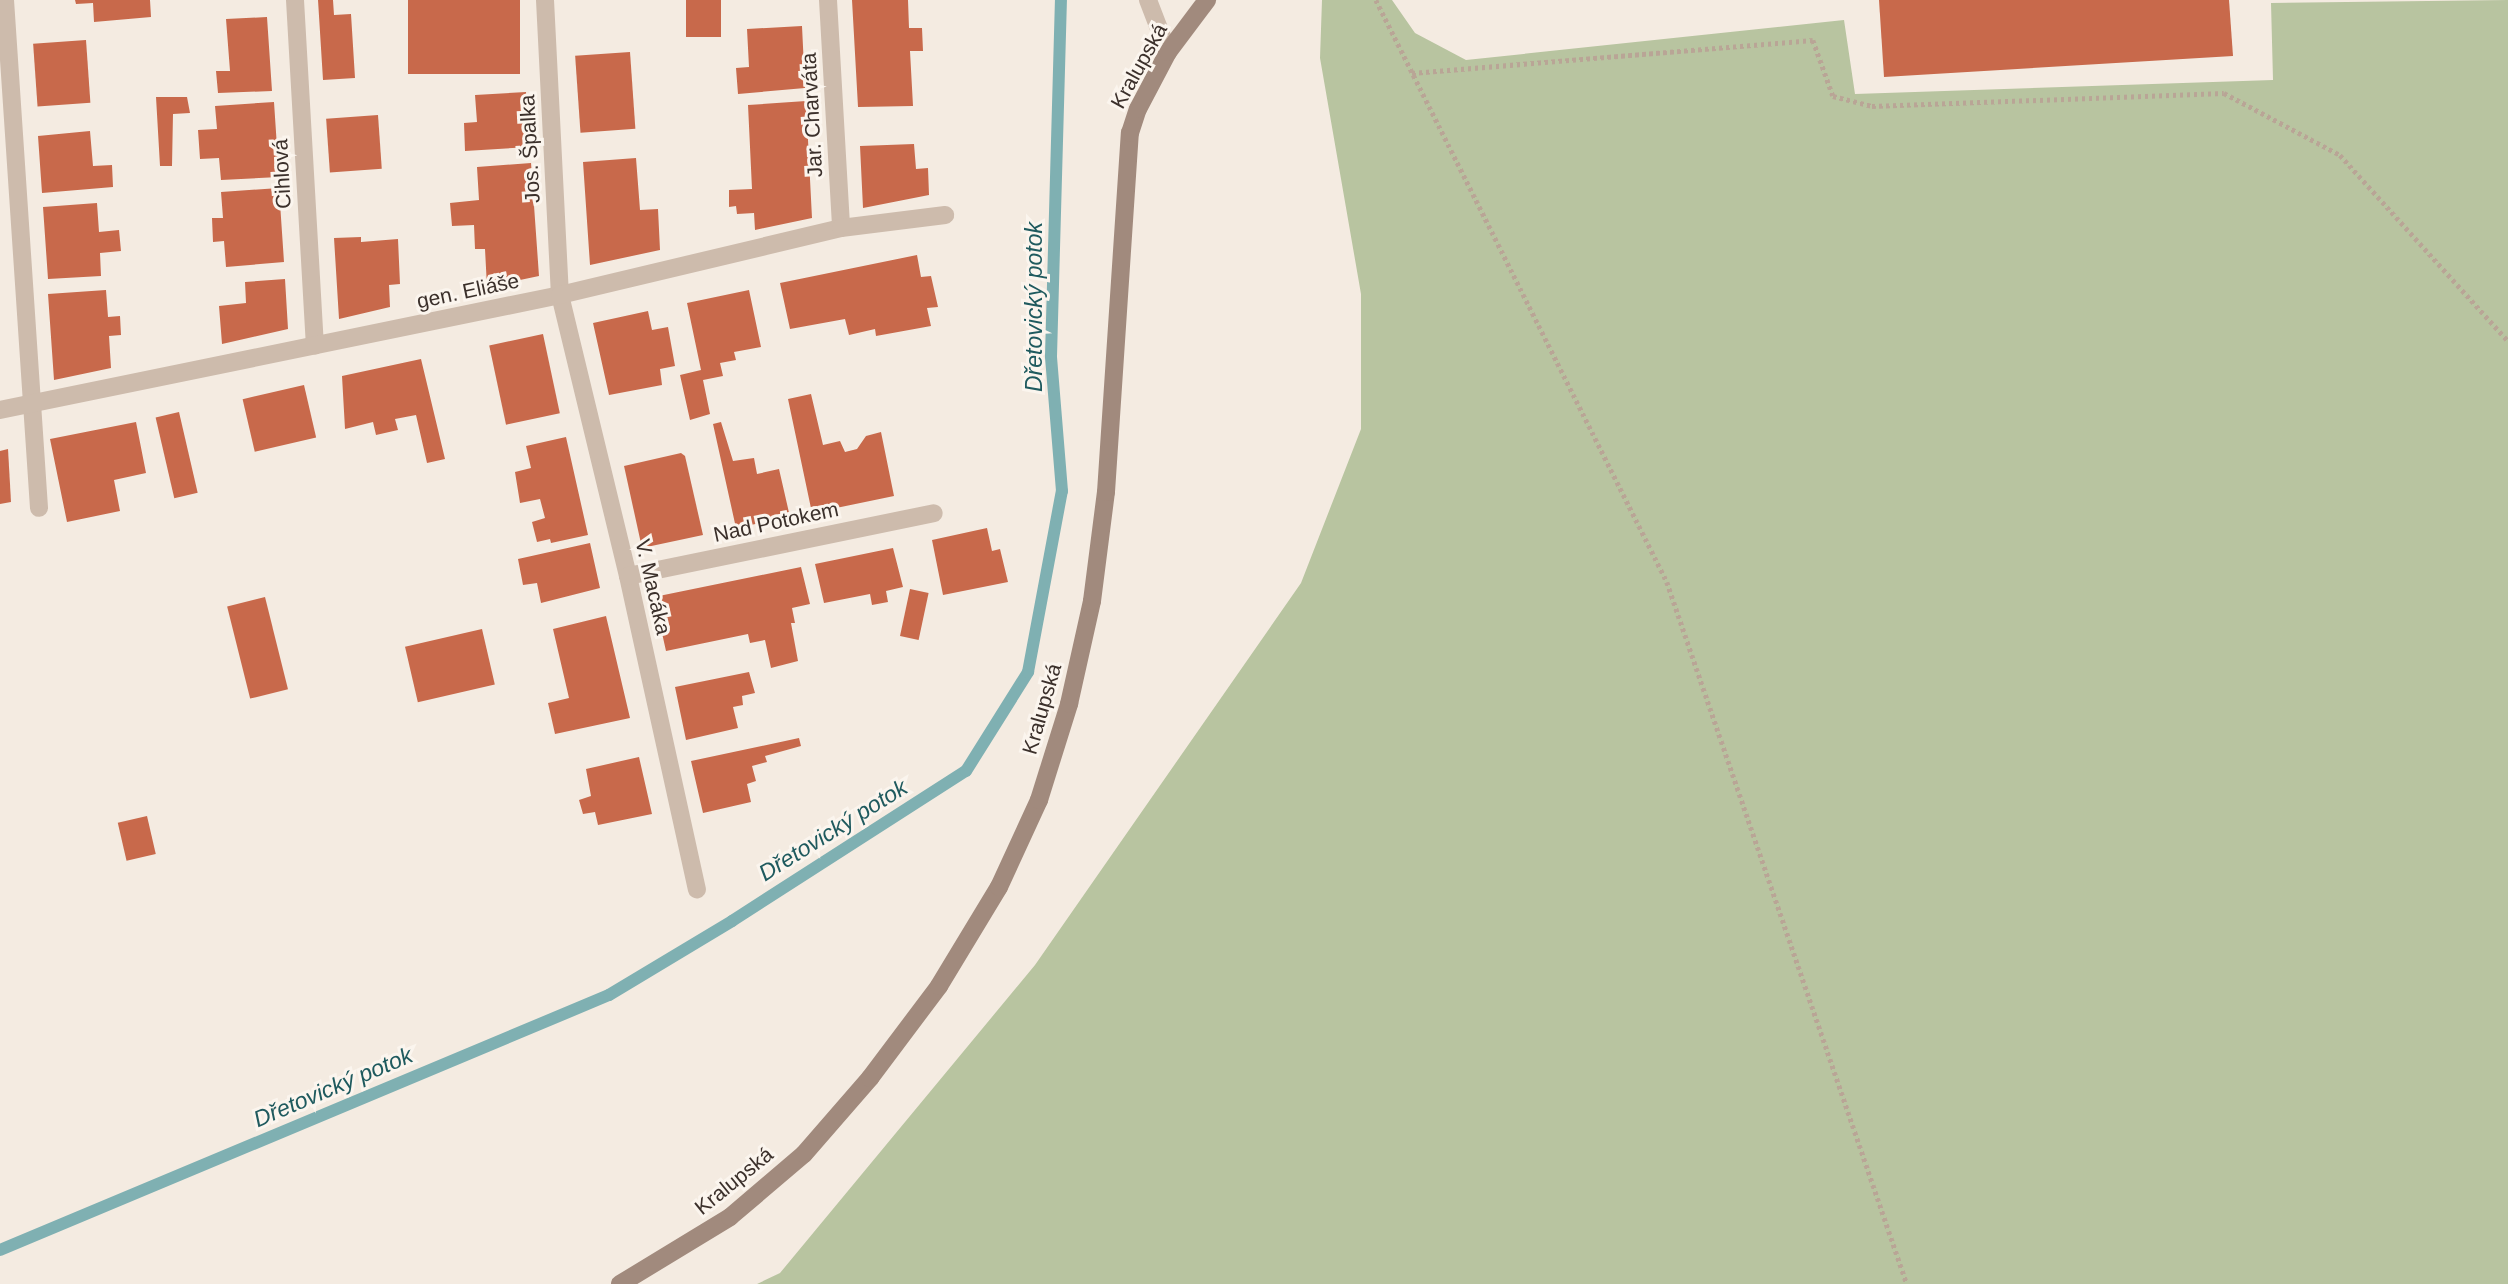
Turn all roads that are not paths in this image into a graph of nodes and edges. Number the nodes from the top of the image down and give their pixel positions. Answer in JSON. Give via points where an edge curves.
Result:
{"nodes":[{"id":1,"x":5,"y":0,"type":"edge"},
{"id":2,"x":295,"y":0,"type":"edge"},
{"id":3,"x":544,"y":0,"type":"edge"},
{"id":4,"x":828,"y":0,"type":"edge"},
{"id":5,"x":1148,"y":0,"type":"edge"},
{"id":6,"x":1207,"y":0,"type":"edge"},
{"id":7,"x":1168,"y":52,"type":"junction"},
{"id":8,"x":945,"y":215,"type":"dead end"},
{"id":9,"x":841,"y":228,"type":"junction"},
{"id":10,"x":560,"y":295,"type":"junction"},
{"id":11,"x":315,"y":345,"type":"junction"},
{"id":12,"x":32,"y":403,"type":"junction"},
{"id":13,"x":0,"y":410,"type":"edge"},
{"id":14,"x":40,"y":508,"type":"dead end"},
{"id":15,"x":933,"y":513,"type":"dead end"},
{"id":16,"x":628,"y":576,"type":"junction"},
{"id":17,"x":697,"y":890,"type":"dead end"},
{"id":18,"x":620,"y":1284,"type":"edge"}],
"edges":[{"from":1,"to":12,"type":"street"},
{"from":2,"to":11,"type":"street","name":"Cihlová"},
{"from":3,"to":10,"type":"street","name":"Jos. Špalka"},
{"from":4,"to":9,"type":"street","name":"Jar. Charváta"},
{"from":5,"to":7,"type":"street"},
{"from":6,"to":7,"type":"main road","name":"Kralupská"},
{"from":7,"to":18,"type":"main road","name":"Kralupská","via":[[1130,133],[1106,492],[1092,601],[1069,704],[1039,800],[999,887],[939,986],[870,1078],[804,1154],[730,1217]]},
{"from":8,"to":9,"type":"street","name":"gen. Eliáše"},
{"from":9,"to":10,"type":"street","name":"gen. Eliáše"},
{"from":10,"to":11,"type":"street","name":"gen. Eliáše"},
{"from":10,"to":16,"type":"street","name":"V. Macáka"},
{"from":11,"to":12,"type":"street","name":"gen. Eliáše"},
{"from":12,"to":13,"type":"street","name":"gen. Eliáše"},
{"from":12,"to":14,"type":"street"},
{"from":15,"to":16,"type":"street","name":"Nad Potokem"},
{"from":16,"to":17,"type":"street","name":"V. Macáka"}]}
